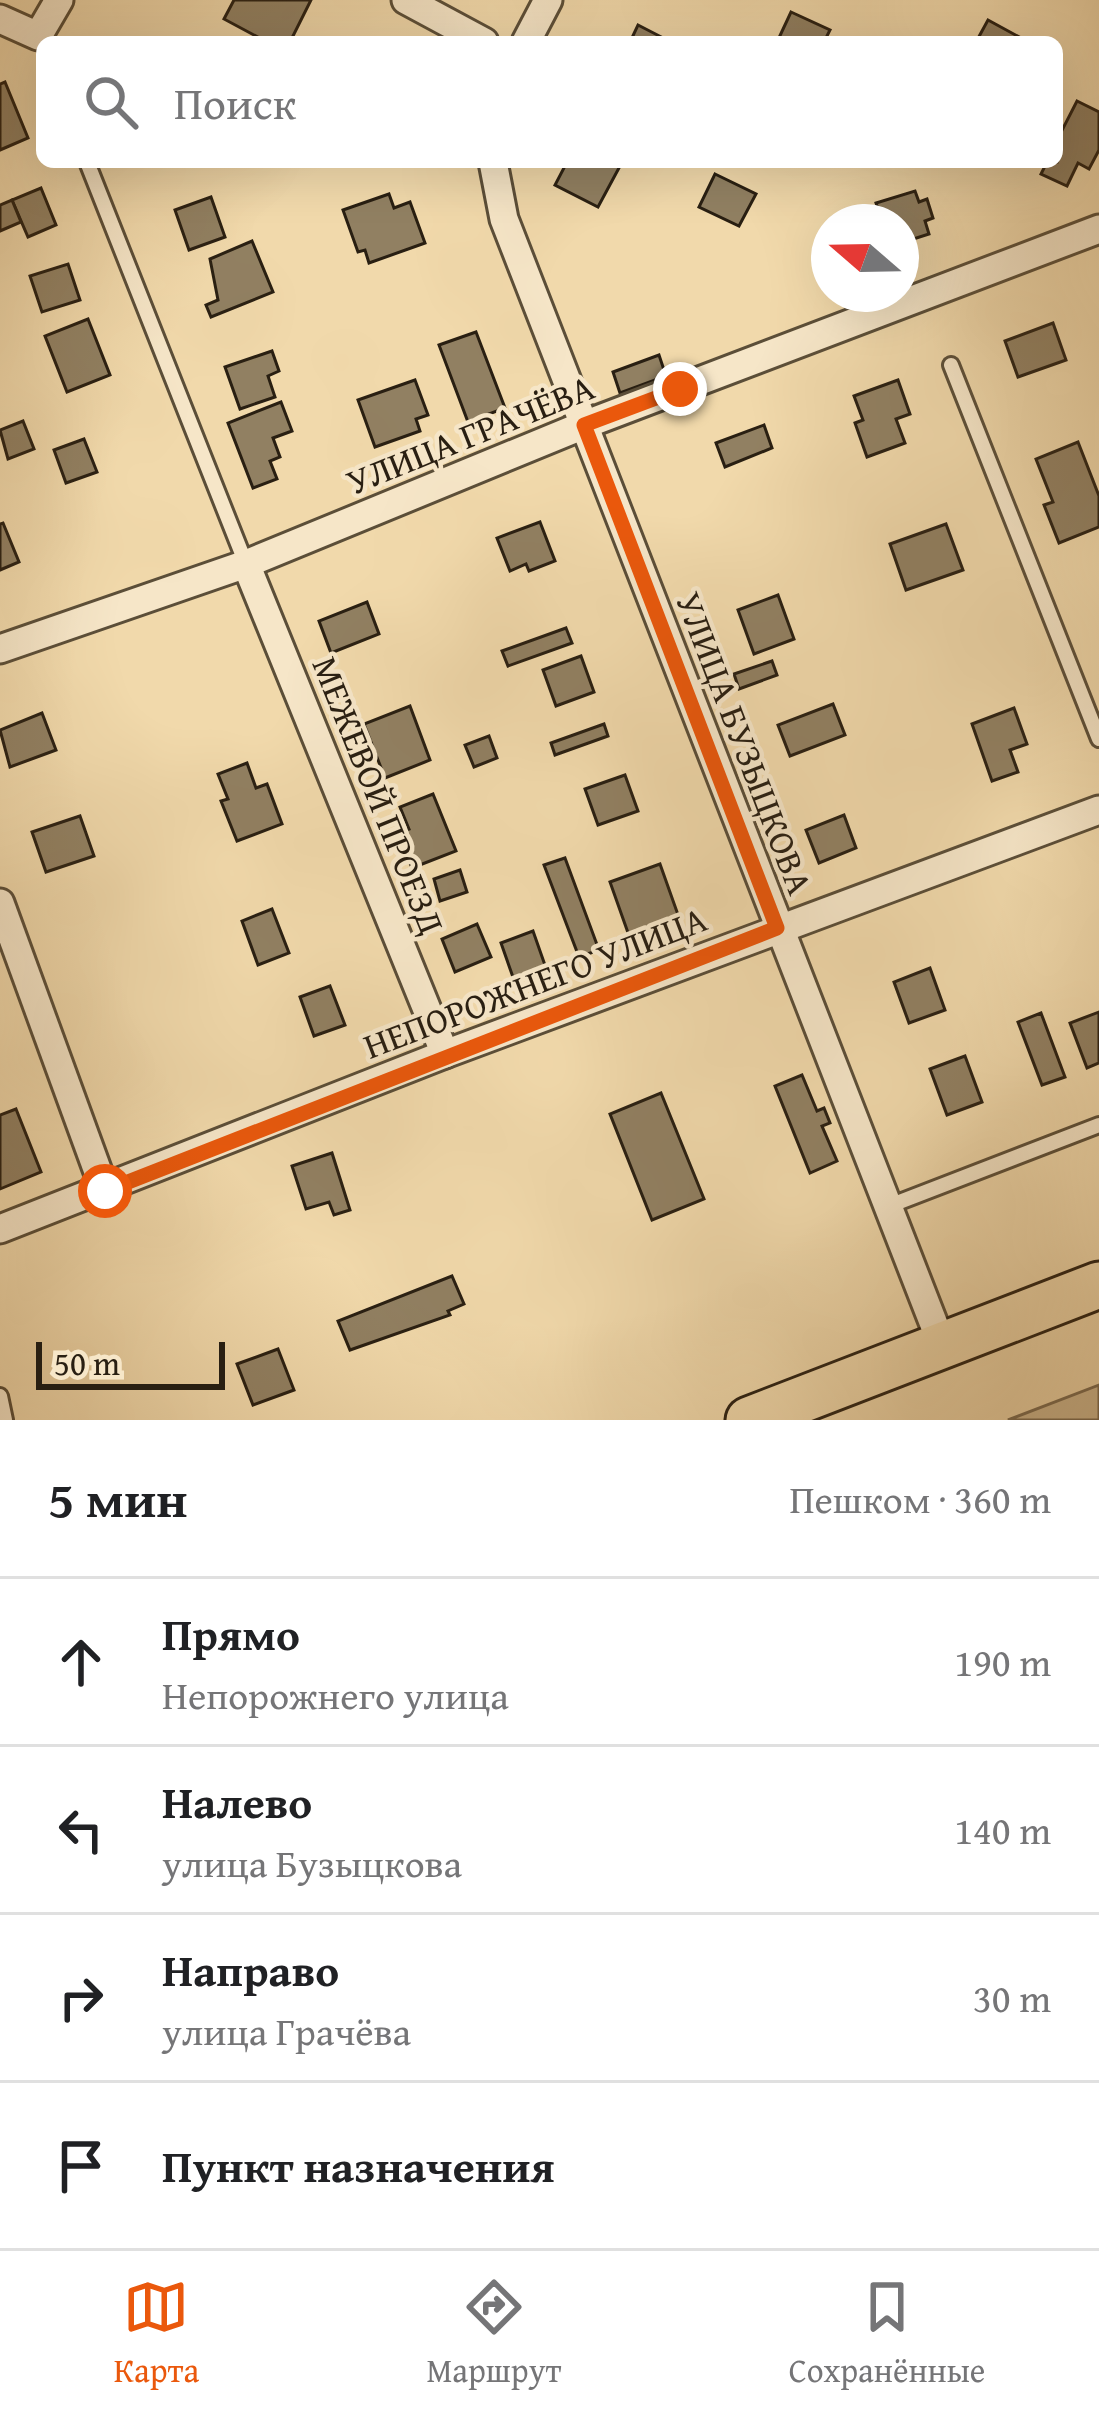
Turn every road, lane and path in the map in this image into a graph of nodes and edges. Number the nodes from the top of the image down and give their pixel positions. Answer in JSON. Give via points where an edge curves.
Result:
{"nodes":[{"id":1,"x":59,"y":0,"type":"edge"},
{"id":2,"x":406,"y":0,"type":"edge"},
{"id":3,"x":548,"y":0,"type":"edge"},
{"id":4,"x":0,"y":19,"type":"edge"},
{"id":5,"x":43,"y":36,"type":"edge"},
{"id":6,"x":473,"y":36,"type":"edge"},
{"id":7,"x":529,"y":36,"type":"edge"},
{"id":8,"x":36,"y":40,"type":"edge"},
{"id":9,"x":89,"y":168,"type":"edge"},
{"id":10,"x":494,"y":168,"type":"edge"},
{"id":11,"x":1099,"y":229,"type":"edge"},
{"id":12,"x":951,"y":364,"type":"dead end"},
{"id":13,"x":584,"y":425,"type":"junction"},
{"id":14,"x":246,"y":564,"type":"junction"},
{"id":15,"x":0,"y":649,"type":"edge"},
{"id":16,"x":1099,"y":739,"type":"edge"},
{"id":17,"x":1099,"y":810,"type":"edge"},
{"id":18,"x":0,"y":903,"type":"edge"},
{"id":19,"x":777,"y":928,"type":"junction"},
{"id":20,"x":445,"y":1054,"type":"junction"},
{"id":21,"x":1099,"y":1125,"type":"edge"},
{"id":22,"x":105,"y":1191,"type":"junction"},
{"id":23,"x":889,"y":1206,"type":"junction"},
{"id":24,"x":0,"y":1228,"type":"edge"},
{"id":25,"x":1099,"y":1286,"type":"edge"},
{"id":26,"x":942,"y":1345,"type":"junction"},
{"id":27,"x":0,"y":1396,"type":"edge"},
{"id":28,"x":5,"y":1420,"type":"edge"},
{"id":29,"x":749,"y":1420,"type":"edge"}],
"edges":[{"from":1,"to":5,"type":"street"},
{"from":2,"to":6,"type":"street"},
{"from":3,"to":7,"type":"street"},
{"from":4,"to":8,"type":"street"},
{"from":9,"to":14,"type":"lane"},
{"from":10,"to":13,"type":"street","name":"УЛИЦА БУЗЫЦКОВА","via":[[504,219]]},
{"from":11,"to":13,"type":"street","name":"УЛИЦА ГРАЧЁВА"},
{"from":12,"to":16,"type":"lane"},
{"from":13,"to":14,"type":"street","name":"УЛИЦА ГРАЧЁВА"},
{"from":13,"to":19,"type":"street","name":"УЛИЦА БУЗЫЦКОВА"},
{"from":14,"to":15,"type":"street","name":"УЛИЦА ГРАЧЁВА"},
{"from":14,"to":20,"type":"street","name":"МЕЖЕВОЙ ПРОЕЗД"},
{"from":17,"to":19,"type":"street","name":"НЕПОРОЖНЕГО УЛИЦА"},
{"from":18,"to":22,"type":"street"},
{"from":19,"to":20,"type":"street","name":"НЕПОРОЖНЕГО УЛИЦА"},
{"from":19,"to":23,"type":"street","name":"УЛИЦА БУЗЫЦКОВА"},
{"from":20,"to":22,"type":"street","name":"НЕПОРОЖНЕГО УЛИЦА"},
{"from":21,"to":23,"type":"lane"},
{"from":22,"to":24,"type":"street","name":"НЕПОРОЖНЕГО УЛИЦА"},
{"from":23,"to":26,"type":"street","name":"УЛИЦА БУЗЫЦКОВА"},
{"from":25,"to":26,"type":"main road"},
{"from":26,"to":29,"type":"main road"},
{"from":27,"to":28,"type":"lane"}]}
